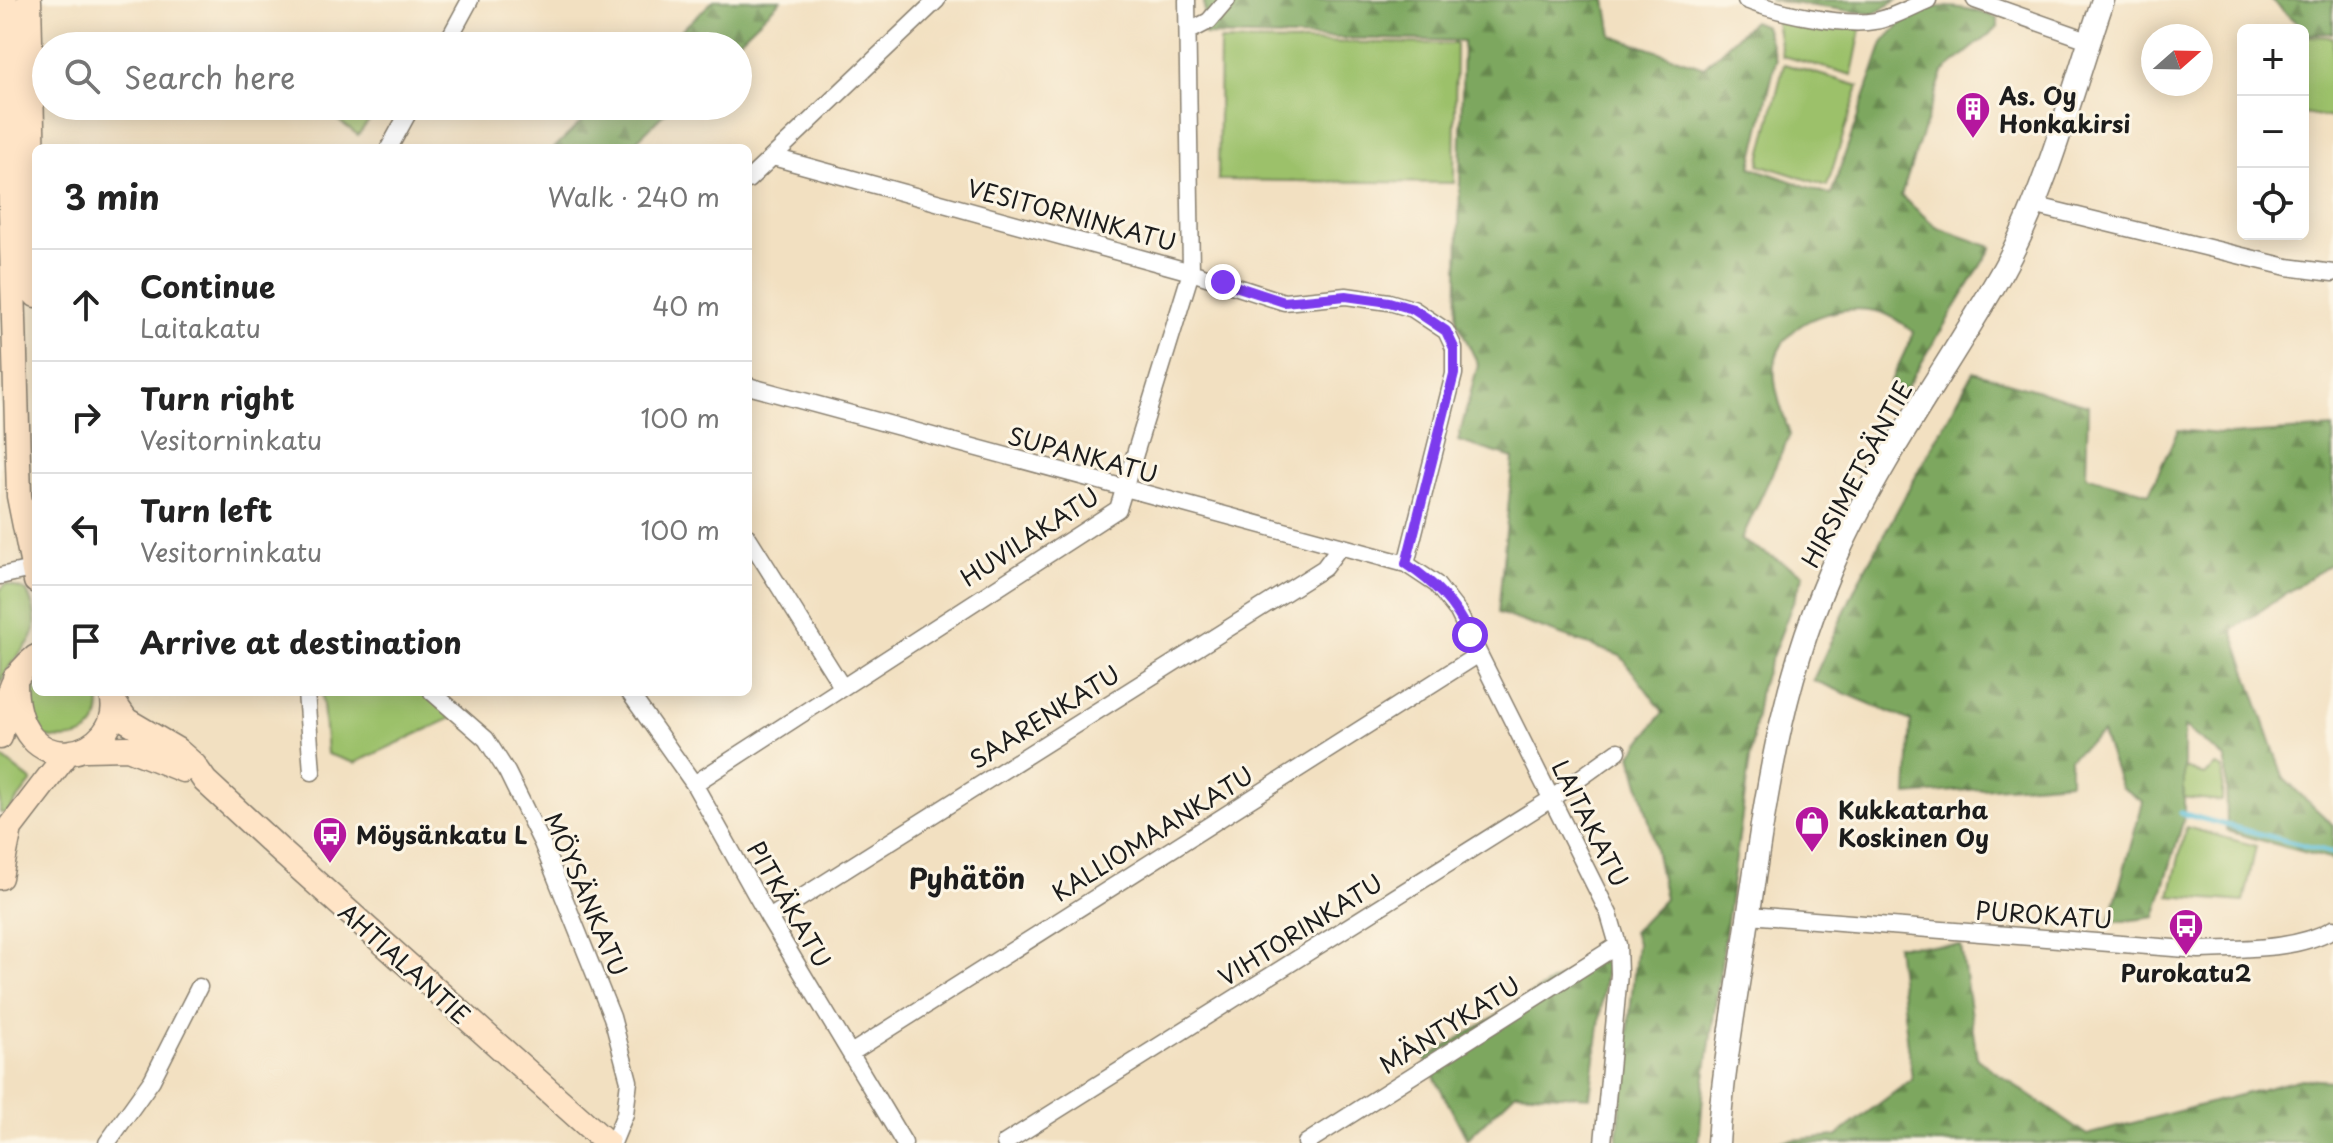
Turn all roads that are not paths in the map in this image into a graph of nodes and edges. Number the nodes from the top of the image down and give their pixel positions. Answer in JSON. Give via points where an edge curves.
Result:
{"nodes":[{"id":1,"x":5,"y":0,"type":"edge"},
{"id":2,"x":29,"y":0,"type":"edge"},
{"id":3,"x":470,"y":0,"type":"edge"},
{"id":4,"x":937,"y":0,"type":"edge"},
{"id":5,"x":1187,"y":0,"type":"edge"},
{"id":6,"x":1227,"y":0,"type":"edge"},
{"id":7,"x":1746,"y":0,"type":"edge"},
{"id":8,"x":1928,"y":0,"type":"edge"},
{"id":9,"x":1975,"y":0,"type":"edge"},
{"id":10,"x":2103,"y":0,"type":"edge"},
{"id":11,"x":453,"y":32,"type":"edge"},
{"id":12,"x":1188,"y":32,"type":"junction"},
{"id":13,"x":2088,"y":40,"type":"junction"},
{"id":14,"x":404,"y":120,"type":"edge"},
{"id":15,"x":3,"y":124,"type":"edge"},
{"id":16,"x":32,"y":124,"type":"junction"},
{"id":17,"x":391,"y":144,"type":"edge"},
{"id":18,"x":773,"y":157,"type":"junction"},
{"id":19,"x":752,"y":176,"type":"edge"},
{"id":20,"x":2033,"y":205,"type":"junction"},
{"id":21,"x":1191,"y":272,"type":"junction"},
{"id":22,"x":2333,"y":273,"type":"edge"},
{"id":23,"x":27,"y":276,"type":"edge"},
{"id":24,"x":752,"y":387,"type":"edge"},
{"id":25,"x":1124,"y":490,"type":"junction"},
{"id":26,"x":752,"y":543,"type":"edge"},
{"id":27,"x":1339,"y":548,"type":"junction"},
{"id":28,"x":32,"y":562,"type":"edge"},
{"id":29,"x":1406,"y":564,"type":"junction"},
{"id":30,"x":32,"y":572,"type":"edge"},
{"id":31,"x":0,"y":576,"type":"edge"},
{"id":32,"x":1479,"y":654,"type":"junction"},
{"id":33,"x":32,"y":661,"type":"edge"},
{"id":34,"x":15,"y":678,"type":"junction"},
{"id":35,"x":841,"y":685,"type":"junction"},
{"id":36,"x":306,"y":696,"type":"edge"},
{"id":37,"x":437,"y":696,"type":"edge"},
{"id":38,"x":632,"y":696,"type":"edge"},
{"id":39,"x":113,"y":698,"type":"edge"},
{"id":40,"x":0,"y":737,"type":"edge"},
{"id":41,"x":1618,"y":751,"type":"dead end"},
{"id":42,"x":76,"y":752,"type":"junction"},
{"id":43,"x":312,"y":772,"type":"dead end"},
{"id":44,"x":205,"y":781,"type":"junction"},
{"id":45,"x":694,"y":784,"type":"junction"},
{"id":46,"x":1551,"y":799,"type":"junction"},
{"id":47,"x":0,"y":877,"type":"edge"},
{"id":48,"x":1749,"y":915,"type":"junction"},
{"id":49,"x":769,"y":918,"type":"junction"},
{"id":50,"x":2333,"y":929,"type":"edge"},
{"id":51,"x":1618,"y":945,"type":"junction"},
{"id":52,"x":199,"y":987,"type":"dead end"},
{"id":53,"x":851,"y":1053,"type":"junction"},
{"id":54,"x":107,"y":1143,"type":"edge"},
{"id":55,"x":610,"y":1143,"type":"edge"},
{"id":56,"x":904,"y":1143,"type":"edge"},
{"id":57,"x":1005,"y":1143,"type":"edge"},
{"id":58,"x":1306,"y":1143,"type":"edge"},
{"id":59,"x":1603,"y":1143,"type":"edge"},
{"id":60,"x":1718,"y":1143,"type":"edge"}],
"edges":[{"from":1,"to":15,"type":"main road"},
{"from":2,"to":16,"type":"main road"},
{"from":3,"to":11,"type":"street"},
{"from":4,"to":18,"type":"street"},
{"from":5,"to":12,"type":"street","name":"HUVILAKATU"},
{"from":6,"to":12,"type":"street","via":[[1209,21]]},
{"from":7,"to":8,"type":"street","via":[[1767,9],[1857,22],[1875,21]]},
{"from":9,"to":13,"type":"street"},
{"from":10,"to":13,"type":"street","name":"HIRSIMETSÄNTIE"},
{"from":12,"to":21,"type":"street","name":"HUVILAKATU"},
{"from":13,"to":20,"type":"street","name":"HIRSIMETSÄNTIE"},
{"from":14,"to":17,"type":"street"},
{"from":15,"to":16,"type":"street"},
{"from":15,"to":23,"type":"main road"},
{"from":16,"to":23,"type":"main road"},
{"from":18,"to":19,"type":"street"},
{"from":18,"to":21,"type":"street","name":"VESITORNINKATU"},
{"from":20,"to":22,"type":"street","via":[[2287,267]]},
{"from":20,"to":48,"type":"street","name":"HIRSIMETSÄNTIE","via":[[2004,268],[1840,549],[1808,628],[1780,717]]},
{"from":21,"to":25,"type":"street","name":"HUVILAKATU"},
{"from":21,"to":29,"type":"street","name":"VESITORNINKATU","via":[[1284,302],[1346,296],[1389,302],[1413,309],[1446,331],[1454,348],[1454,374]]},
{"from":23,"to":28,"type":"main road","via":[[19,496]]},
{"from":24,"to":25,"type":"street","name":"SUPANKATU"},
{"from":25,"to":27,"type":"street","name":"SUPANKATU"},
{"from":25,"to":35,"type":"street","name":"HUVILAKATU","via":[[1118,509]]},
{"from":26,"to":35,"type":"street"},
{"from":27,"to":29,"type":"street","name":"SUPANKATU"},
{"from":27,"to":49,"type":"street","name":"SAARENKATU","via":[[1324,568]]},
{"from":29,"to":32,"type":"street","name":"LAITAKATU","via":[[1436,584],[1458,612]]},
{"from":30,"to":31,"type":"street"},
{"from":32,"to":46,"type":"street","name":"LAITAKATU"},
{"from":32,"to":53,"type":"street","name":"KALLIOMAANKATU"},
{"from":33,"to":34,"type":"main road"},
{"from":34,"to":40,"type":"main road","via":[[5,699]]},
{"from":34,"to":42,"type":"main road","via":[[15,707],[22,727],[47,751]]},
{"from":35,"to":45,"type":"street","name":"HUVILAKATU"},
{"from":36,"to":43,"type":"street"},
{"from":37,"to":55,"type":"street","name":"MÖYSÄNKATU","via":[[469,721],[507,772],[542,843],[612,1017],[629,1081],[625,1114]]},
{"from":38,"to":45,"type":"street","name":"PITKÄKATU"},
{"from":39,"to":42,"type":"main road","via":[[106,729]]},
{"from":39,"to":44,"type":"main road","name":"AHTIALANTIE","via":[[126,720],[177,750]]},
{"from":41,"to":46,"type":"street","name":"VIHTORINKATU"},
{"from":42,"to":44,"type":"main road","name":"AHTIALANTIE","via":[[128,748]]},
{"from":42,"to":47,"type":"main road","via":[[10,828]]},
{"from":44,"to":55,"type":"main road","name":"AHTIALANTIE"},
{"from":45,"to":49,"type":"street","name":"PITKÄKATU"},
{"from":46,"to":51,"type":"street","name":"LAITAKATU","via":[[1609,914]]},
{"from":46,"to":57,"type":"street","name":"VIHTORINKATU"},
{"from":48,"to":50,"type":"street","name":"PUROKATU","via":[[2199,950],[2260,947],[2322,936]]},
{"from":48,"to":60,"type":"street","name":"HIRSIMETSÄNTIE"},
{"from":49,"to":53,"type":"street","name":"PITKÄKATU"},
{"from":51,"to":58,"type":"street","name":"MÄNTYKATU"},
{"from":51,"to":59,"type":"street","name":"LAITAKATU"},
{"from":52,"to":54,"type":"street","via":[[152,1080]]},
{"from":53,"to":56,"type":"street","name":"PITKÄKATU"}]}
